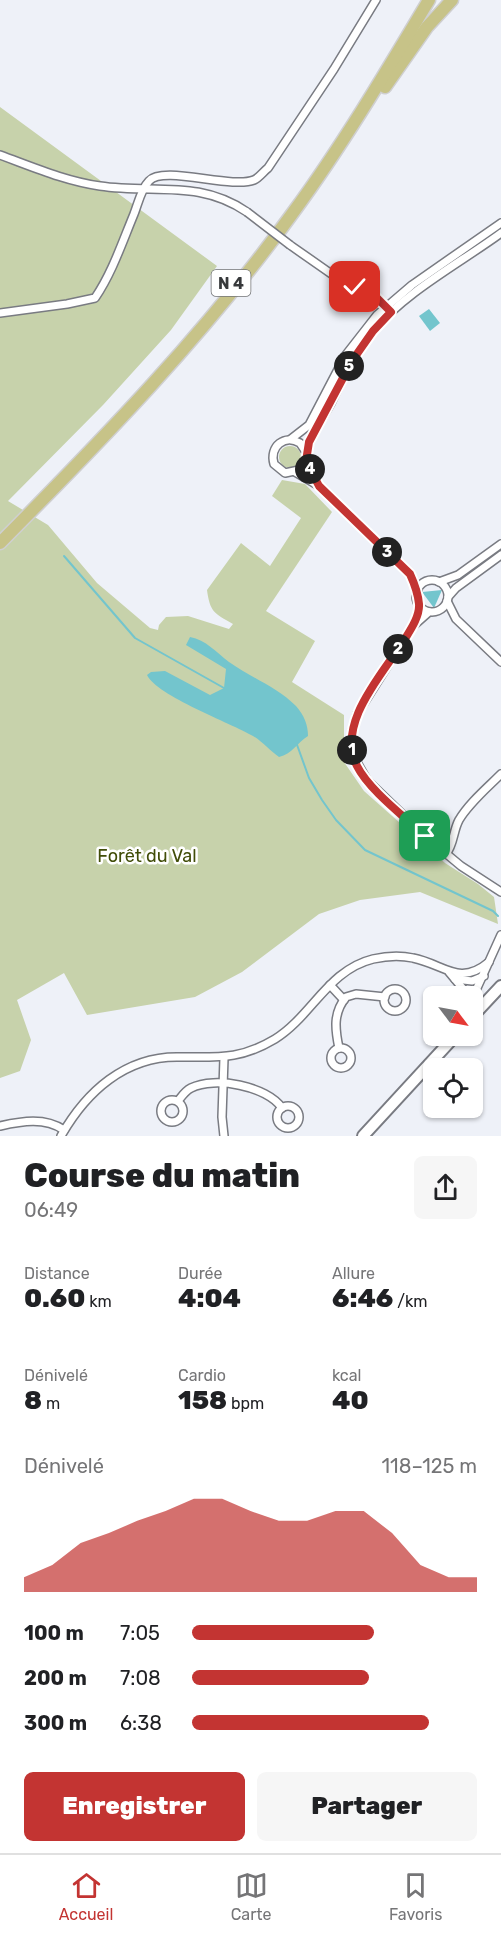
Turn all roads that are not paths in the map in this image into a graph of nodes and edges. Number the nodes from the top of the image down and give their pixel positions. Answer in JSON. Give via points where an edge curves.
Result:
{"nodes":[{"id":1,"x":376,"y":0,"type":"edge"},
{"id":2,"x":421,"y":0,"type":"edge"},
{"id":3,"x":429,"y":0,"type":"edge"},
{"id":4,"x":452,"y":0,"type":"edge"},
{"id":5,"x":335,"y":149,"type":"junction"},
{"id":6,"x":0,"y":155,"type":"edge"},
{"id":7,"x":145,"y":187,"type":"junction"},
{"id":8,"x":501,"y":223,"type":"edge"},
{"id":9,"x":501,"y":233,"type":"edge"},
{"id":10,"x":388,"y":309,"type":"junction"},
{"id":11,"x":0,"y":312,"type":"edge"},
{"id":12,"x":291,"y":439,"type":"junction"},
{"id":13,"x":306,"y":452,"type":"junction"},
{"id":14,"x":306,"y":461,"type":"junction"},
{"id":15,"x":295,"y":472,"type":"junction"},
{"id":16,"x":319,"y":486,"type":"junction"},
{"id":17,"x":0,"y":534,"type":"edge"},
{"id":18,"x":0,"y":543,"type":"edge"},
{"id":19,"x":501,"y":544,"type":"edge"},
{"id":20,"x":501,"y":555,"type":"edge"},
{"id":21,"x":410,"y":574,"type":"junction"},
{"id":22,"x":427,"y":581,"type":"junction"},
{"id":23,"x":439,"y":582,"type":"junction"},
{"id":24,"x":418,"y":591,"type":"junction"},
{"id":25,"x":447,"y":599,"type":"junction"},
{"id":26,"x":419,"y":605,"type":"junction"},
{"id":27,"x":438,"y":611,"type":"junction"},
{"id":28,"x":429,"y":612,"type":"junction"},
{"id":29,"x":456,"y":619,"type":"junction"},
{"id":30,"x":412,"y":627,"type":"junction"},
{"id":31,"x":501,"y":662,"type":"edge"},
{"id":32,"x":501,"y":774,"type":"edge"},
{"id":33,"x":446,"y":855,"type":"junction"},
{"id":34,"x":501,"y":892,"type":"edge"},
{"id":35,"x":501,"y":935,"type":"edge"},
{"id":36,"x":489,"y":962,"type":"junction"},
{"id":37,"x":449,"y":972,"type":"junction"},
{"id":38,"x":484,"y":976,"type":"junction"},
{"id":39,"x":455,"y":980,"type":"junction"},
{"id":40,"x":330,"y":985,"type":"junction"},
{"id":41,"x":460,"y":986,"type":"edge"},
{"id":42,"x":479,"y":986,"type":"edge"},
{"id":43,"x":501,"y":986,"type":"edge"},
{"id":44,"x":385,"y":997,"type":"dead end"},
{"id":45,"x":501,"y":998,"type":"edge"},
{"id":46,"x":344,"y":1000,"type":"junction"},
{"id":47,"x":487,"y":1002,"type":"junction"},
{"id":48,"x":483,"y":1006,"type":"edge"},
{"id":49,"x":446,"y":1046,"type":"edge"},
{"id":50,"x":339,"y":1048,"type":"dead end"},
{"id":51,"x":225,"y":1058,"type":"junction"},
{"id":52,"x":223,"y":1083,"type":"junction"},
{"id":53,"x":178,"y":1101,"type":"dead end"},
{"id":54,"x":282,"y":1108,"type":"dead end"},
{"id":55,"x":0,"y":1126,"type":"edge"},
{"id":56,"x":62,"y":1133,"type":"edge"},
{"id":57,"x":224,"y":1136,"type":"edge"},
{"id":58,"x":363,"y":1136,"type":"edge"}],
"edges":[{"from":1,"to":7,"type":"street","via":[[308,109],[268,168],[255,180],[240,183],[161,176],[153,177]]},
{"from":2,"to":17,"type":"highway","number":"N 4","via":[[336,138],[262,244],[124,406]]},
{"from":3,"to":5,"type":"highway","number":"N 4"},
{"from":4,"to":5,"type":"highway","via":[[428,27],[350,137]]},
{"from":5,"to":18,"type":"highway","number":"N 4","via":[[267,248],[159,377]]},
{"from":6,"to":7,"type":"street","via":[[56,176],[101,186]]},
{"from":7,"to":10,"type":"street","bridge":true,"via":[[193,191],[226,200],[340,280],[374,295]]},
{"from":7,"to":11,"type":"street","via":[[95,298]]},
{"from":8,"to":10,"type":"street"},
{"from":9,"to":10,"type":"street"},
{"from":10,"to":12,"type":"street","via":[[366,326],[345,356],[309,425]]},
{"from":10,"to":13,"type":"street","via":[[352,361]]},
{"from":12,"to":13,"type":"street"},
{"from":12,"to":15,"type":"street","via":[[276,446],[273,459],[281,471]]},
{"from":13,"to":14,"type":"street"},
{"from":14,"to":15,"type":"street"},
{"from":14,"to":16,"type":"street"},
{"from":15,"to":16,"type":"street"},
{"from":16,"to":21,"type":"street"},
{"from":19,"to":23,"type":"street","via":[[458,575]]},
{"from":20,"to":25,"type":"street"},
{"from":21,"to":22,"type":"street"},
{"from":21,"to":24,"type":"street"},
{"from":22,"to":23,"type":"street"},
{"from":22,"to":24,"type":"street"},
{"from":23,"to":25,"type":"street","via":[[446,588]]},
{"from":24,"to":26,"type":"street"},
{"from":25,"to":27,"type":"street"},
{"from":25,"to":29,"type":"street"},
{"from":26,"to":28,"type":"street"},
{"from":26,"to":30,"type":"street"},
{"from":27,"to":28,"type":"street"},
{"from":27,"to":29,"type":"street"},
{"from":28,"to":30,"type":"street"},
{"from":29,"to":31,"type":"street"},
{"from":30,"to":33,"type":"street","via":[[357,714],[352,750],[367,780]]},
{"from":32,"to":33,"type":"street","via":[[459,820]]},
{"from":33,"to":34,"type":"street"},
{"from":35,"to":36,"type":"street"},
{"from":36,"to":37,"type":"street","via":[[470,972]]},
{"from":36,"to":38,"type":"street"},
{"from":37,"to":39,"type":"street"},
{"from":37,"to":40,"type":"street","via":[[413,957],[385,956],[357,964]]},
{"from":38,"to":39,"type":"street","via":[[472,981]]},
{"from":38,"to":42,"type":"street"},
{"from":39,"to":41,"type":"street"},
{"from":40,"to":46,"type":"street"},
{"from":40,"to":51,"type":"street","via":[[277,1038]]},
{"from":43,"to":47,"type":"main road"},
{"from":44,"to":46,"type":"street","via":[[356,994]]},
{"from":45,"to":47,"type":"street"},
{"from":46,"to":50,"type":"street","via":[[336,1016]]},
{"from":47,"to":48,"type":"main road"},
{"from":49,"to":58,"type":"main road"},
{"from":51,"to":52,"type":"street"},
{"from":51,"to":56,"type":"street","via":[[177,1056],[137,1063],[96,1090]]},
{"from":52,"to":53,"type":"street","via":[[191,1088]]},
{"from":52,"to":54,"type":"street","via":[[269,1095]]},
{"from":52,"to":57,"type":"street"},
{"from":55,"to":56,"type":"street","via":[[44,1121]]}]}
